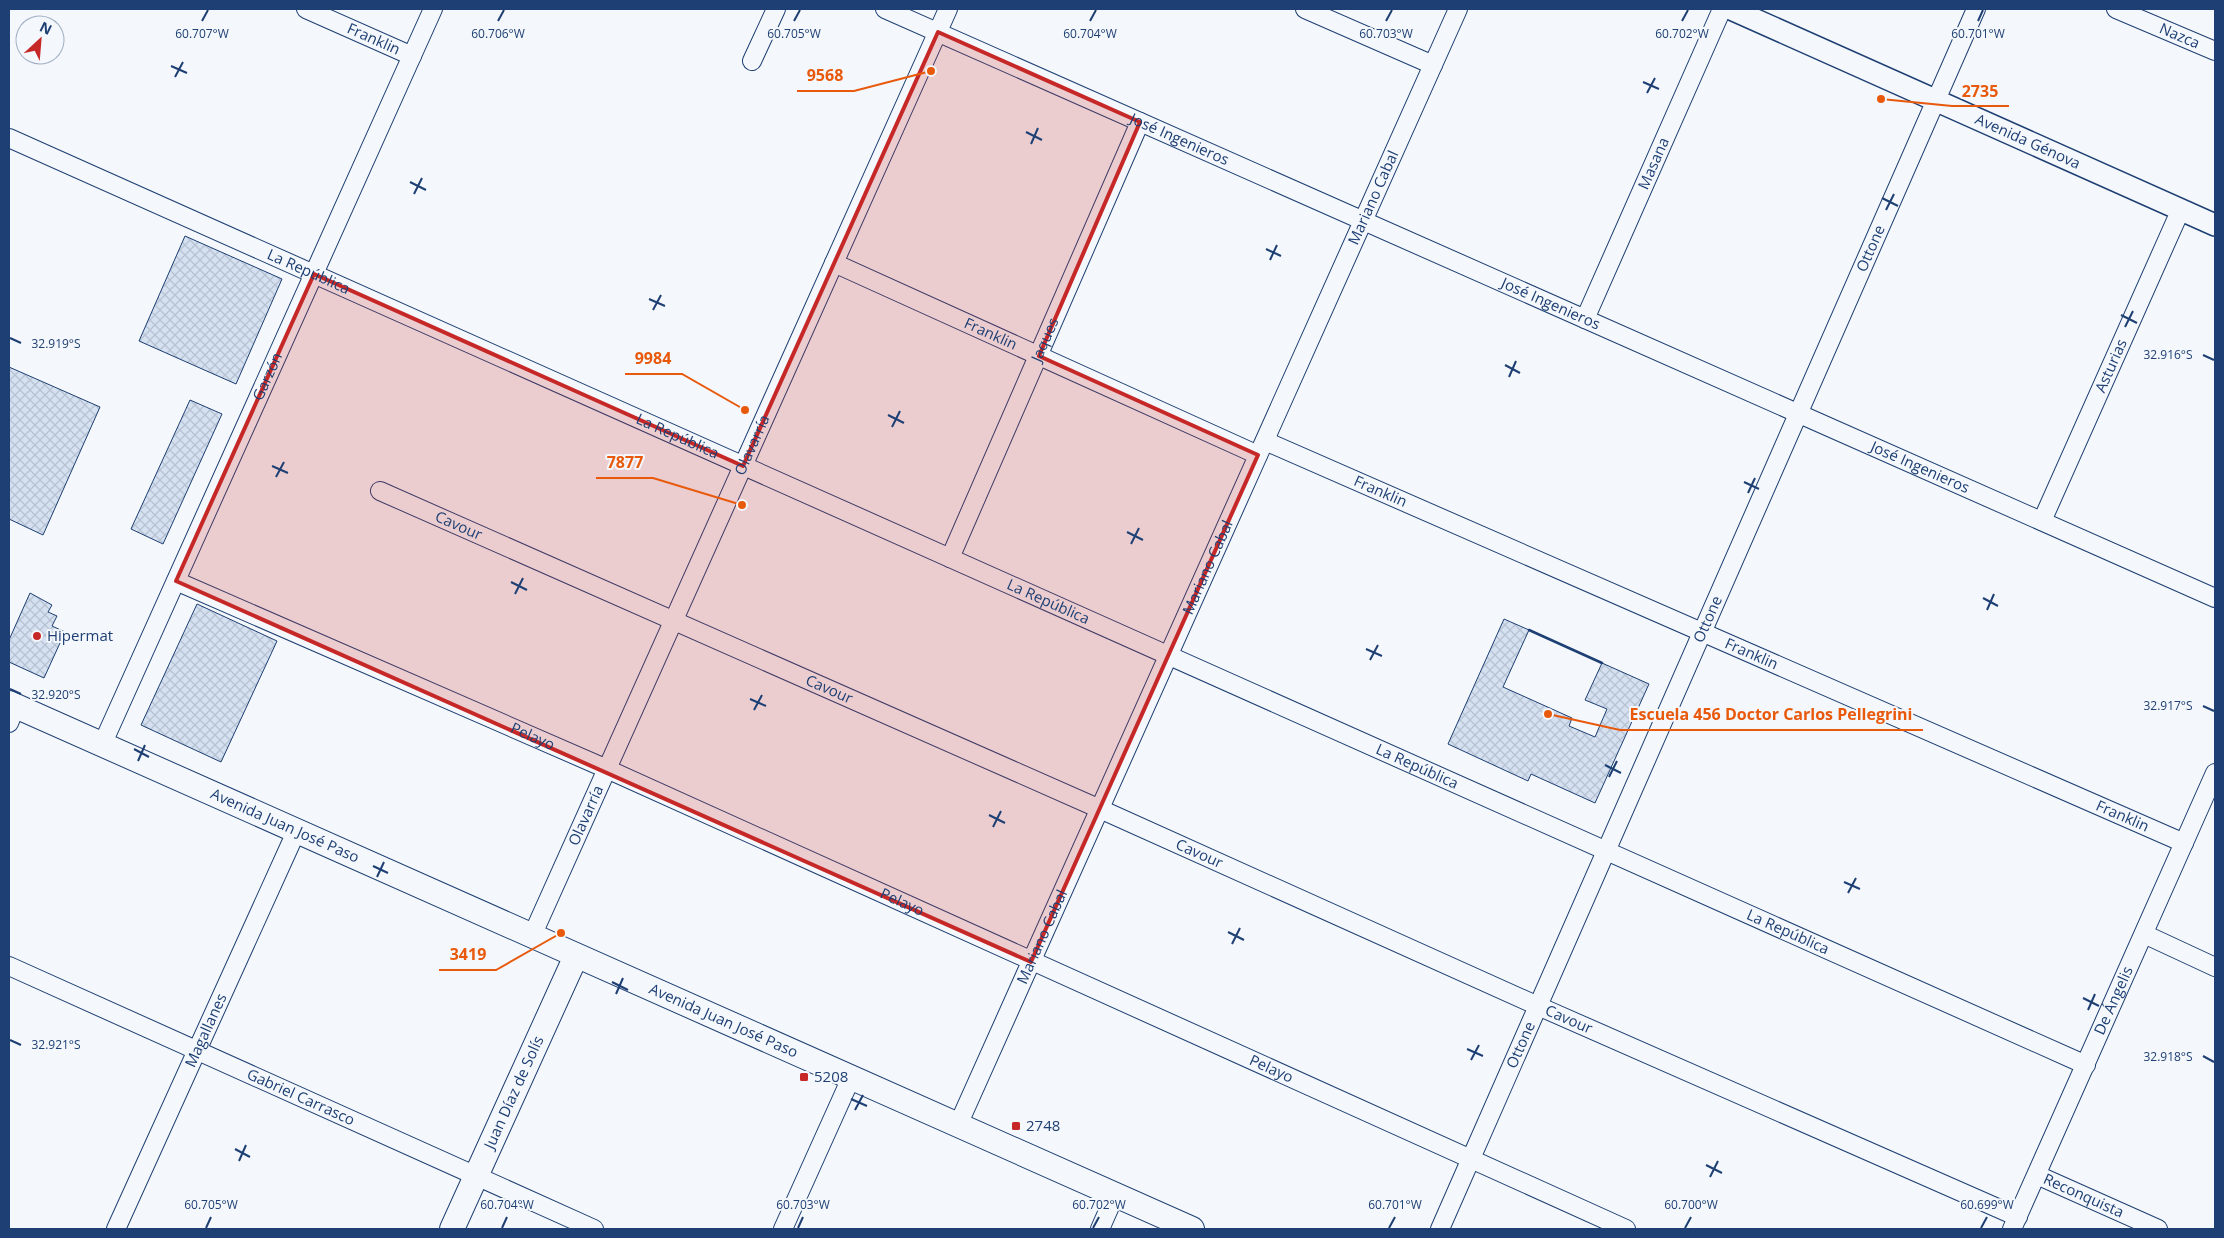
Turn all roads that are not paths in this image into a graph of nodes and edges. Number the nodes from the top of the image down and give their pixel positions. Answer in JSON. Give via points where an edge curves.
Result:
{"nodes":[{"id":1,"x":306,"y":9,"type":"edge"},
{"id":2,"x":433,"y":9,"type":"edge"},
{"id":3,"x":776,"y":9,"type":"edge"},
{"id":4,"x":885,"y":9,"type":"edge"},
{"id":5,"x":948,"y":9,"type":"edge"},
{"id":6,"x":1305,"y":9,"type":"edge"},
{"id":7,"x":1458,"y":9,"type":"edge"},
{"id":8,"x":1722,"y":9,"type":"edge"},
{"id":9,"x":1731,"y":9,"type":"edge"},
{"id":10,"x":1976,"y":9,"type":"edge"},
{"id":11,"x":2116,"y":9,"type":"edge"},
{"id":12,"x":938,"y":32,"type":"junction"},
{"id":13,"x":2215,"y":51,"type":"edge"},
{"id":14,"x":412,"y":56,"type":"junction"},
{"id":15,"x":752,"y":61,"type":"dead end"},
{"id":16,"x":1433,"y":65,"type":"junction"},
{"id":17,"x":1936,"y":100,"type":"junction"},
{"id":18,"x":1140,"y":122,"type":"junction"},
{"id":19,"x":9,"y":138,"type":"edge"},
{"id":20,"x":2182,"y":209,"type":"junction"},
{"id":21,"x":1363,"y":221,"type":"junction"},
{"id":22,"x":2215,"y":224,"type":"edge"},
{"id":23,"x":834,"y":263,"type":"junction"},
{"id":24,"x":314,"y":274,"type":"junction"},
{"id":25,"x":1585,"y":319,"type":"junction"},
{"id":26,"x":1040,"y":356,"type":"junction"},
{"id":27,"x":1798,"y":414,"type":"junction"},
{"id":28,"x":1262,"y":448,"type":"junction"},
{"id":29,"x":743,"y":466,"type":"junction"},
{"id":30,"x":380,"y":491,"type":"dead end"},
{"id":31,"x":2042,"y":521,"type":"junction"},
{"id":32,"x":950,"y":558,"type":"junction"},
{"id":33,"x":176,"y":581,"type":"junction"},
{"id":34,"x":2215,"y":598,"type":"edge"},
{"id":35,"x":673,"y":621,"type":"junction"},
{"id":36,"x":1702,"y":632,"type":"junction"},
{"id":37,"x":1168,"y":656,"type":"junction"},
{"id":38,"x":11,"y":711,"type":"edge"},
{"id":39,"x":102,"y":745,"type":"junction"},
{"id":40,"x":607,"y":769,"type":"junction"},
{"id":41,"x":2215,"y":773,"type":"edge"},
{"id":42,"x":1100,"y":809,"type":"junction"},
{"id":43,"x":296,"y":832,"type":"junction"},
{"id":44,"x":2184,"y":843,"type":"junction"},
{"id":45,"x":1606,"y":851,"type":"junction"},
{"id":46,"x":2144,"y":934,"type":"junction"},
{"id":47,"x":532,"y":936,"type":"junction"},
{"id":48,"x":576,"y":956,"type":"junction"},
{"id":49,"x":1031,"y":962,"type":"junction"},
{"id":50,"x":9,"y":966,"type":"edge"},
{"id":51,"x":2215,"y":967,"type":"edge"},
{"id":52,"x":1538,"y":1006,"type":"junction"},
{"id":53,"x":197,"y":1051,"type":"junction"},
{"id":54,"x":2086,"y":1065,"type":"junction"},
{"id":55,"x":851,"y":1078,"type":"junction"},
{"id":56,"x":958,"y":1125,"type":"junction"},
{"id":57,"x":1470,"y":1160,"type":"junction"},
{"id":58,"x":2037,"y":1175,"type":"junction"},
{"id":59,"x":476,"y":1176,"type":"junction"},
{"id":60,"x":1115,"y":1195,"type":"junction"},
{"id":61,"x":2015,"y":1223,"type":"edge"},
{"id":62,"x":116,"y":1229,"type":"edge"},
{"id":63,"x":452,"y":1229,"type":"edge"},
{"id":64,"x":594,"y":1229,"type":"edge"},
{"id":65,"x":784,"y":1229,"type":"edge"},
{"id":66,"x":1100,"y":1229,"type":"edge"},
{"id":67,"x":1192,"y":1229,"type":"edge"},
{"id":68,"x":1440,"y":1229,"type":"edge"},
{"id":69,"x":1626,"y":1229,"type":"edge"},
{"id":70,"x":2158,"y":1229,"type":"edge"}],
"edges":[{"from":1,"to":14,"type":"street","name":"Franklin"},
{"from":2,"to":14,"type":"street","name":"Garzón"},
{"from":3,"to":15,"type":"street"},
{"from":4,"to":12,"type":"street","name":"José Ingenieros"},
{"from":5,"to":12,"type":"street","name":"Olavarría"},
{"from":6,"to":16,"type":"street"},
{"from":7,"to":16,"type":"street","name":"Mariano Cabal"},
{"from":8,"to":25,"type":"street","name":"Masana"},
{"from":9,"to":17,"type":"street","name":"Avenida Génova"},
{"from":10,"to":17,"type":"street","name":"Ottone"},
{"from":11,"to":13,"type":"street","name":"Nazca"},
{"from":12,"to":18,"type":"street","name":"José Ingenieros"},
{"from":12,"to":23,"type":"street","name":"Olavarría"},
{"from":14,"to":24,"type":"street","name":"Garzón"},
{"from":16,"to":21,"type":"street","name":"Mariano Cabal"},
{"from":17,"to":20,"type":"street","name":"Avenida Génova"},
{"from":17,"to":27,"type":"street","name":"Ottone"},
{"from":18,"to":21,"type":"street","name":"José Ingenieros"},
{"from":18,"to":26,"type":"street","name":"Jaques"},
{"from":19,"to":24,"type":"street","name":"La República"},
{"from":20,"to":22,"type":"street","name":"Avenida Génova"},
{"from":20,"to":31,"type":"street","name":"Asturias"},
{"from":21,"to":25,"type":"street","name":"José Ingenieros"},
{"from":21,"to":28,"type":"street","name":"Mariano Cabal"},
{"from":23,"to":26,"type":"street","name":"Franklin"},
{"from":23,"to":29,"type":"street","name":"Olavarría"},
{"from":24,"to":29,"type":"street","name":"La República"},
{"from":24,"to":33,"type":"street","name":"Garzón"},
{"from":25,"to":27,"type":"street","name":"José Ingenieros"},
{"from":26,"to":28,"type":"street","name":"Franklin"},
{"from":26,"to":32,"type":"street","name":"Jaques"},
{"from":27,"to":31,"type":"street","name":"José Ingenieros"},
{"from":27,"to":36,"type":"street","name":"Ottone"},
{"from":28,"to":36,"type":"street","name":"Franklin"},
{"from":28,"to":37,"type":"street","name":"Mariano Cabal"},
{"from":29,"to":32,"type":"street","name":"La República"},
{"from":29,"to":35,"type":"street","name":"Olavarría"},
{"from":30,"to":35,"type":"street","name":"Cavour"},
{"from":31,"to":34,"type":"street","name":"José Ingenieros"},
{"from":32,"to":37,"type":"street","name":"La República"},
{"from":33,"to":39,"type":"street","name":"Garzón"},
{"from":33,"to":40,"type":"street","name":"Pelayo"},
{"from":35,"to":40,"type":"street","name":"Olavarría"},
{"from":35,"to":42,"type":"street","name":"Cavour"},
{"from":36,"to":44,"type":"street","name":"Franklin"},
{"from":36,"to":45,"type":"street","name":"Ottone"},
{"from":37,"to":42,"type":"street","name":"Mariano Cabal"},
{"from":37,"to":45,"type":"street","name":"La República"},
{"from":38,"to":39,"type":"main road","name":"Avenida Juan José Paso"},
{"from":39,"to":43,"type":"main road","name":"Avenida Juan José Paso"},
{"from":40,"to":47,"type":"street","name":"Olavarría"},
{"from":40,"to":49,"type":"street","name":"Pelayo"},
{"from":41,"to":44,"type":"street","name":"De Ángelis"},
{"from":42,"to":49,"type":"street","name":"Mariano Cabal"},
{"from":42,"to":52,"type":"street","name":"Cavour"},
{"from":43,"to":47,"type":"main road","name":"Avenida Juan José Paso"},
{"from":43,"to":53,"type":"street","name":"Magallanes"},
{"from":44,"to":46,"type":"street","name":"De Ángelis"},
{"from":45,"to":52,"type":"street","name":"Ottone"},
{"from":45,"to":54,"type":"street","name":"La República"},
{"from":46,"to":51,"type":"street"},
{"from":46,"to":54,"type":"street","name":"De Ángelis"},
{"from":47,"to":48,"type":"main road","name":"Avenida Juan José Paso"},
{"from":48,"to":55,"type":"main road","name":"Avenida Juan José Paso"},
{"from":48,"to":59,"type":"main road","name":"Juan Díaz de Solís"},
{"from":49,"to":56,"type":"street","name":"Mariano Cabal"},
{"from":49,"to":57,"type":"street","name":"Pelayo"},
{"from":50,"to":53,"type":"street","name":"Gabriel Carrasco"},
{"from":52,"to":57,"type":"street","name":"Ottone"},
{"from":52,"to":61,"type":"street","name":"Cavour"},
{"from":53,"to":59,"type":"street","name":"Gabriel Carrasco"},
{"from":53,"to":62,"type":"street","name":"Magallanes"},
{"from":54,"to":58,"type":"street","name":"De Ángelis"},
{"from":55,"to":56,"type":"main road","name":"Avenida Juan José Paso"},
{"from":55,"to":65,"type":"street"},
{"from":56,"to":60,"type":"main road","name":"Avenida Juan José Paso"},
{"from":57,"to":68,"type":"street","name":"Ottone"},
{"from":57,"to":69,"type":"street","name":"Pelayo"},
{"from":58,"to":61,"type":"street","name":"De Ángelis"},
{"from":58,"to":70,"type":"street","name":"Reconquista"},
{"from":59,"to":63,"type":"main road","name":"Juan Díaz de Solís"},
{"from":59,"to":64,"type":"street","name":"Gabriel Carrasco"},
{"from":60,"to":66,"type":"street"},
{"from":60,"to":67,"type":"main road","name":"Avenida Juan José Paso"}]}
